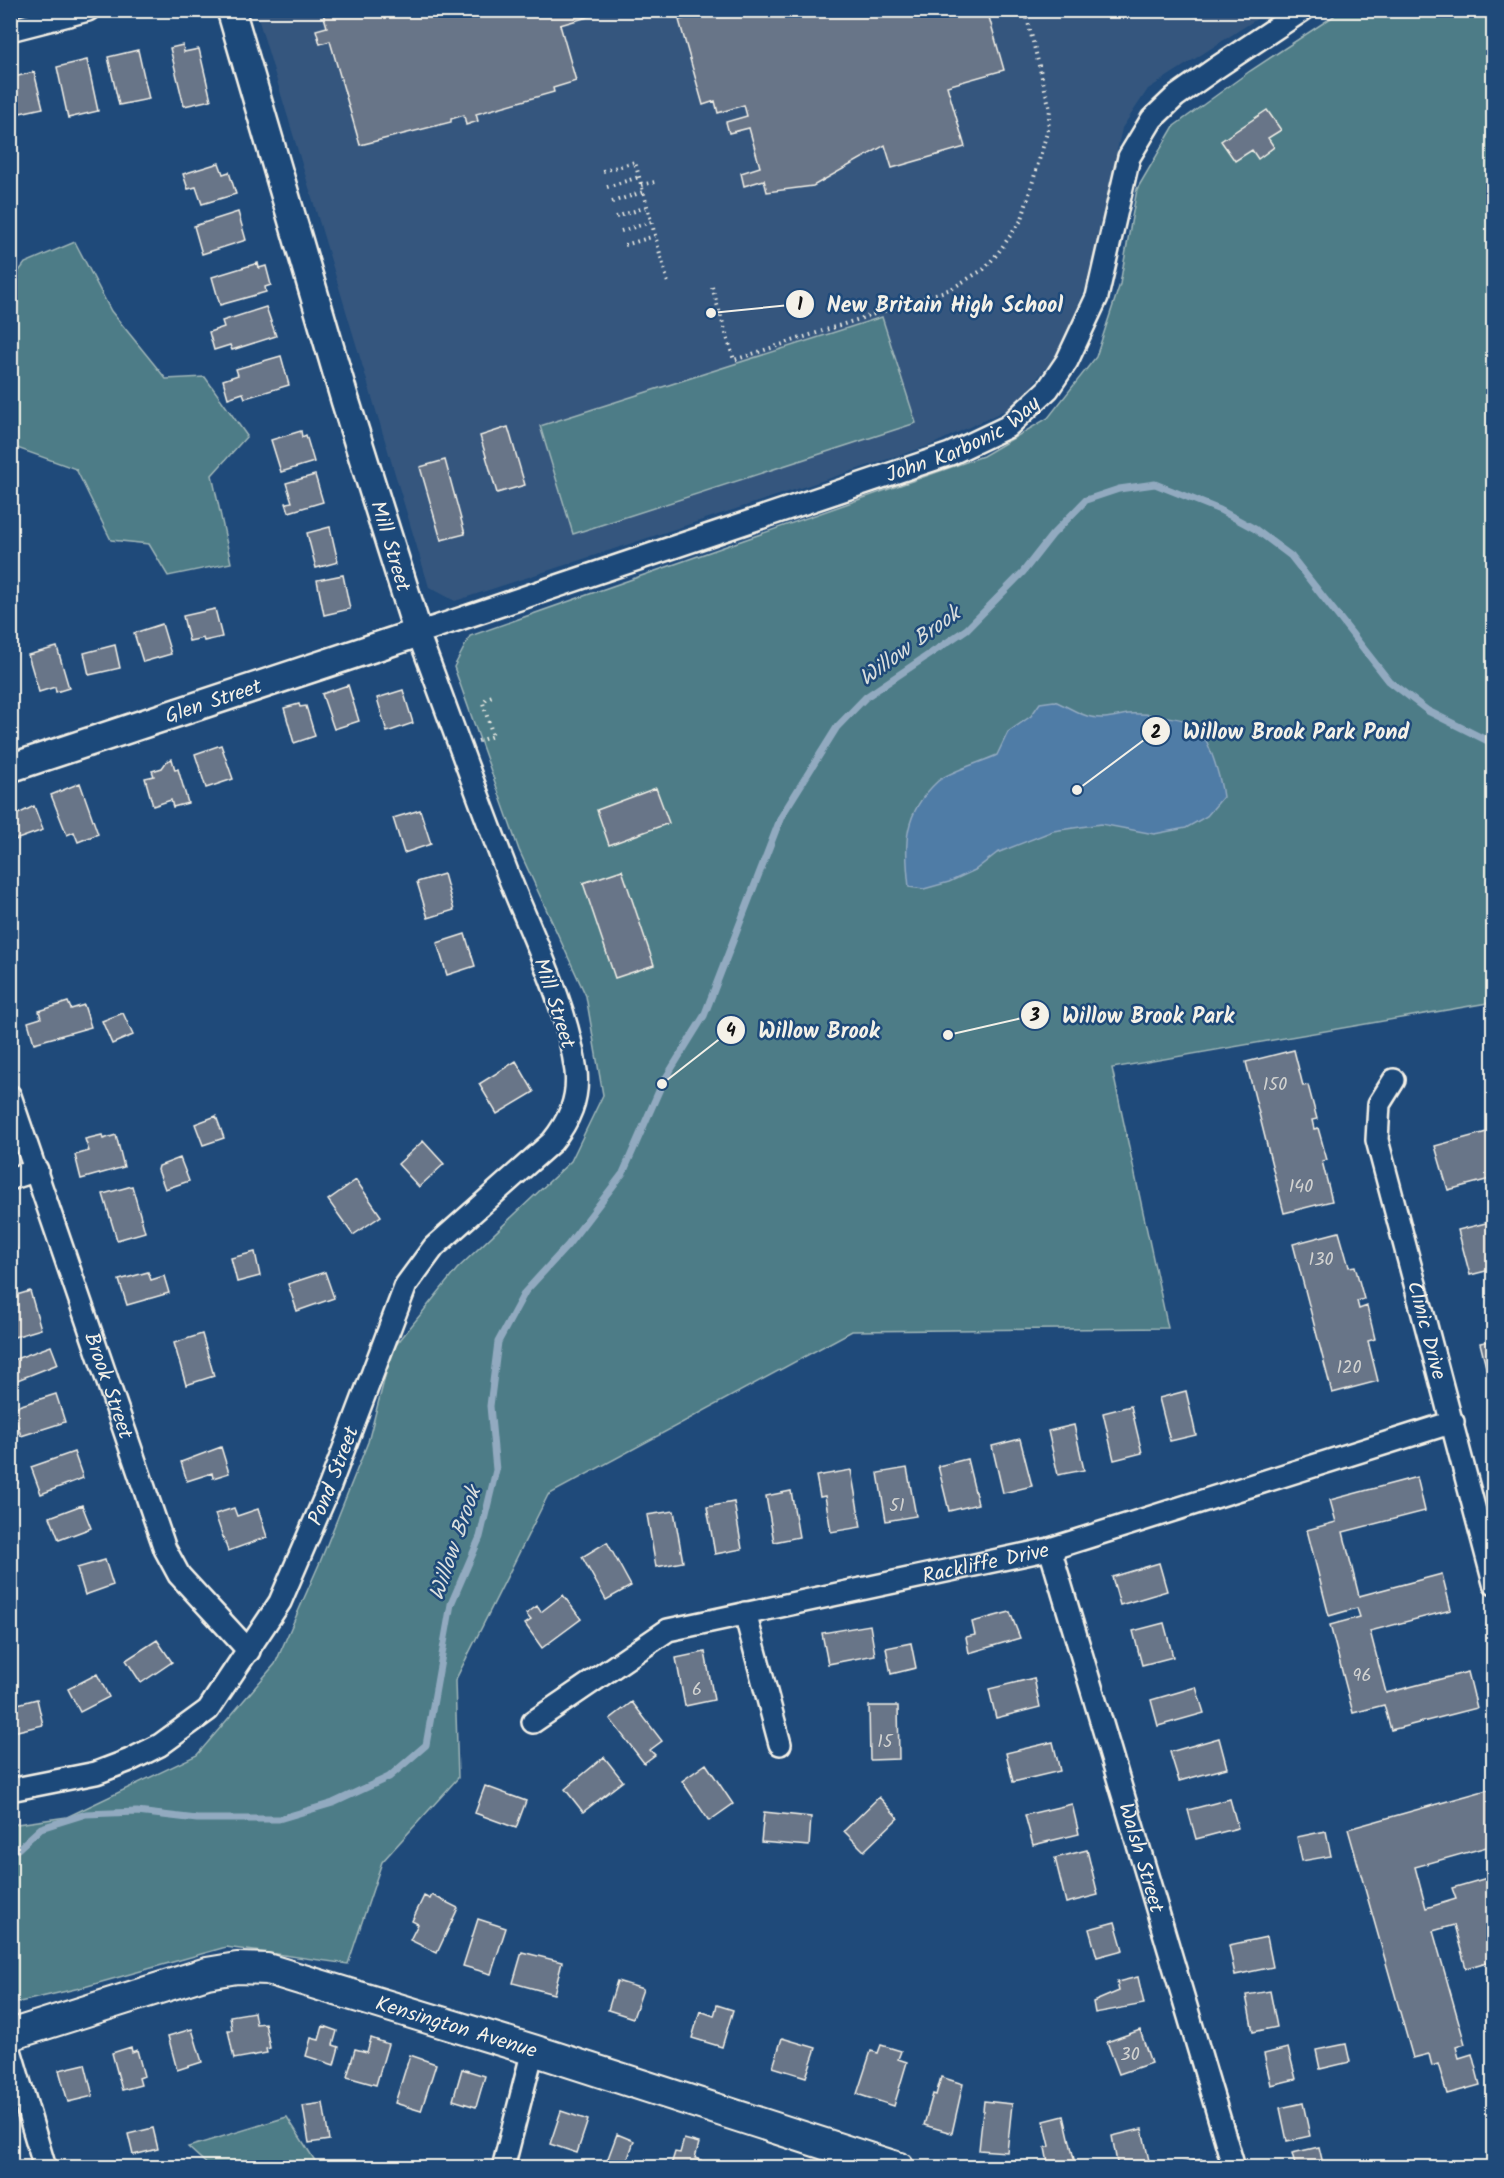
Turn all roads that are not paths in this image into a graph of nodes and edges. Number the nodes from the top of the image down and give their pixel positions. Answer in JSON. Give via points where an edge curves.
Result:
{"nodes":[{"id":1,"x":88,"y":10,"type":"edge"},
{"id":2,"x":231,"y":10,"type":"edge"},
{"id":3,"x":1300,"y":12,"type":"edge"},
{"id":4,"x":10,"y":30,"type":"edge"},
{"id":5,"x":418,"y":633,"type":"junction"},
{"id":6,"x":10,"y":768,"type":"edge"},
{"id":7,"x":576,"y":1072,"type":"joint"},
{"id":8,"x":1394,"y":1080,"type":"dead end"},
{"id":9,"x":10,"y":1096,"type":"edge"},
{"id":10,"x":37,"y":1170,"type":"junction"},
{"id":11,"x":10,"y":1179,"type":"edge"},
{"id":12,"x":1453,"y":1422,"type":"junction"},
{"id":13,"x":1050,"y":1549,"type":"junction"},
{"id":14,"x":1494,"y":1583,"type":"edge"},
{"id":15,"x":745,"y":1613,"type":"junction"},
{"id":16,"x":249,"y":1651,"type":"junction"},
{"id":17,"x":533,"y":1722,"type":"dead end"},
{"id":18,"x":780,"y":1744,"type":"dead end"},
{"id":19,"x":10,"y":1790,"type":"edge"},
{"id":20,"x":10,"y":2035,"type":"edge"},
{"id":21,"x":10,"y":2050,"type":"edge"},
{"id":22,"x":533,"y":2050,"type":"junction"},
{"id":23,"x":45,"y":2168,"type":"edge"},
{"id":24,"x":503,"y":2168,"type":"edge"},
{"id":25,"x":899,"y":2168,"type":"edge"},
{"id":26,"x":1234,"y":2168,"type":"edge"}],
"edges":[{"from":1,"to":4,"type":"street"},
{"from":2,"to":5,"type":"street","name":"Mill Street"},
{"from":3,"to":5,"type":"street","name":"John Karbonic Way","via":[[1175,97],[1152,119],[1130,157],[1097,297],[1067,361],[1048,389],[1008,427],[950,454]]},
{"from":5,"to":6,"type":"street","name":"Glen Street"},
{"from":5,"to":7,"type":"street","name":"Mill Street","via":[[552,982]]},
{"from":7,"to":16,"type":"street","name":"Pond Street","via":[[575,1101],[560,1133],[434,1246],[406,1285],[280,1602]]},
{"from":8,"to":12,"type":"street","name":"Clinic Drive","via":[[1379,1104],[1377,1140]]},
{"from":9,"to":10,"type":"street","name":"Brook Street"},
{"from":10,"to":11,"type":"street"},
{"from":10,"to":16,"type":"street","name":"Brook Street","via":[[165,1549],[179,1575]]},
{"from":12,"to":13,"type":"street","name":"Rackliffe Drive"},
{"from":12,"to":14,"type":"street","name":"Clinic Drive"},
{"from":13,"to":15,"type":"street","name":"Rackliffe Drive"},
{"from":13,"to":26,"type":"street","name":"Walsh Street"},
{"from":15,"to":17,"type":"street","name":"Rackliffe Drive","via":[[668,1630]]},
{"from":15,"to":18,"type":"street"},
{"from":16,"to":19,"type":"street","name":"Pond Street","via":[[208,1710],[160,1745],[96,1773]]},
{"from":20,"to":22,"type":"main road","name":"Kensington Avenue","via":[[207,1973],[251,1968],[299,1977]]},
{"from":21,"to":23,"type":"street"},
{"from":22,"to":24,"type":"street"},
{"from":22,"to":25,"type":"main road","name":"Kensington Avenue"}]}
